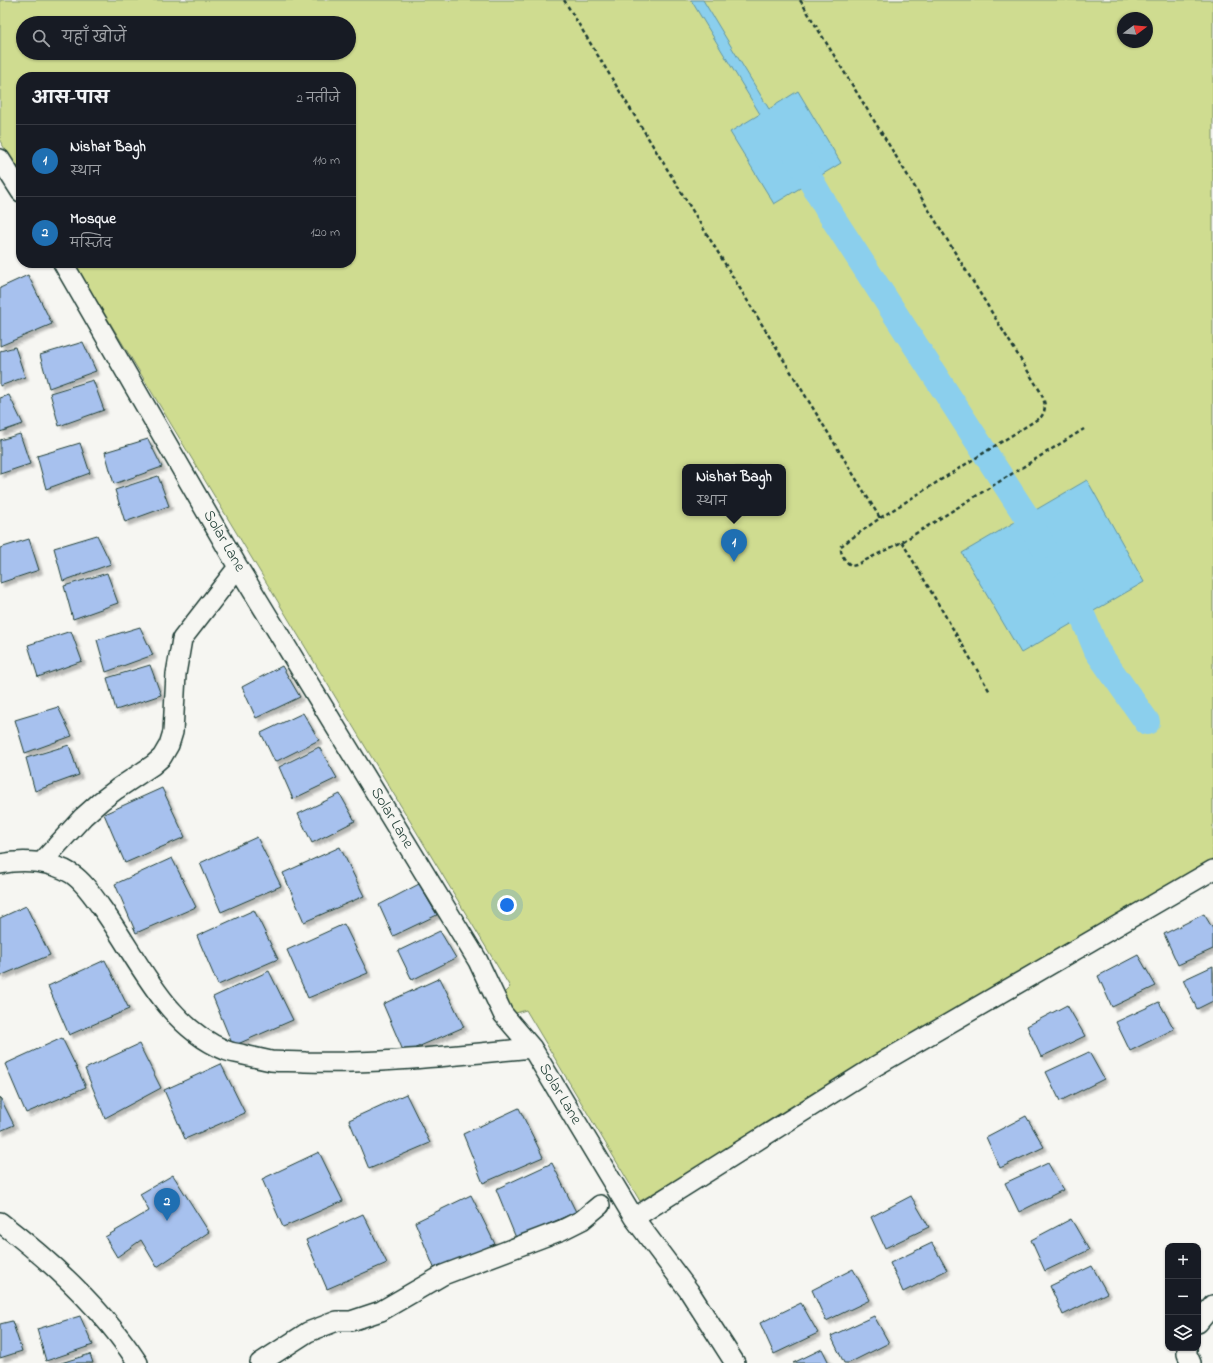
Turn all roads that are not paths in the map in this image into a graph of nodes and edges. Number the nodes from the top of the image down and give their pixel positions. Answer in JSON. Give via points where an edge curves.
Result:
{"nodes":[{"id":1,"x":0,"y":159,"type":"edge"},
{"id":2,"x":16,"y":184,"type":"edge"},
{"id":3,"x":66,"y":268,"type":"edge"},
{"id":4,"x":238,"y":567,"type":"junction"},
{"id":5,"x":41,"y":863,"type":"junction"},
{"id":6,"x":0,"y":864,"type":"edge"},
{"id":7,"x":1210,"y":878,"type":"edge"},
{"id":8,"x":532,"y":1048,"type":"junction"},
{"id":9,"x":600,"y":1206,"type":"dead end"},
{"id":10,"x":634,"y":1218,"type":"junction"},
{"id":11,"x":0,"y":1222,"type":"edge"},
{"id":12,"x":1213,"y":1305,"type":"edge"},
{"id":13,"x":1201,"y":1320,"type":"edge"},
{"id":14,"x":1187,"y":1351,"type":"edge"},
{"id":15,"x":138,"y":1363,"type":"edge"},
{"id":16,"x":260,"y":1363,"type":"edge"},
{"id":17,"x":735,"y":1363,"type":"edge"},
{"id":18,"x":1191,"y":1363,"type":"edge"}],
"edges":[{"from":1,"to":2,"type":"street"},
{"from":3,"to":4,"type":"street","name":"Solar Lane"},
{"from":4,"to":5,"type":"street","via":[[182,639],[177,668],[173,732],[162,757],[101,801]]},
{"from":4,"to":8,"type":"street","name":"Solar Lane","via":[[478,961],[503,1014]]},
{"from":5,"to":6,"type":"street"},
{"from":5,"to":8,"type":"street","via":[[58,867],[73,875],[90,892],[161,999],[187,1026],[205,1040],[226,1051],[271,1060],[336,1062],[429,1058]]},
{"from":7,"to":10,"type":"street","via":[[874,1067]]},
{"from":8,"to":10,"type":"street","name":"Solar Lane"},
{"from":9,"to":16,"type":"street","via":[[582,1220],[562,1230],[443,1275],[381,1311],[351,1321],[330,1323],[308,1332]]},
{"from":10,"to":17,"type":"street","name":"Solar Lane","via":[[689,1291]]},
{"from":11,"to":15,"type":"street","via":[[72,1284],[126,1344]]},
{"from":12,"to":13,"type":"street"},
{"from":14,"to":18,"type":"street"}]}
